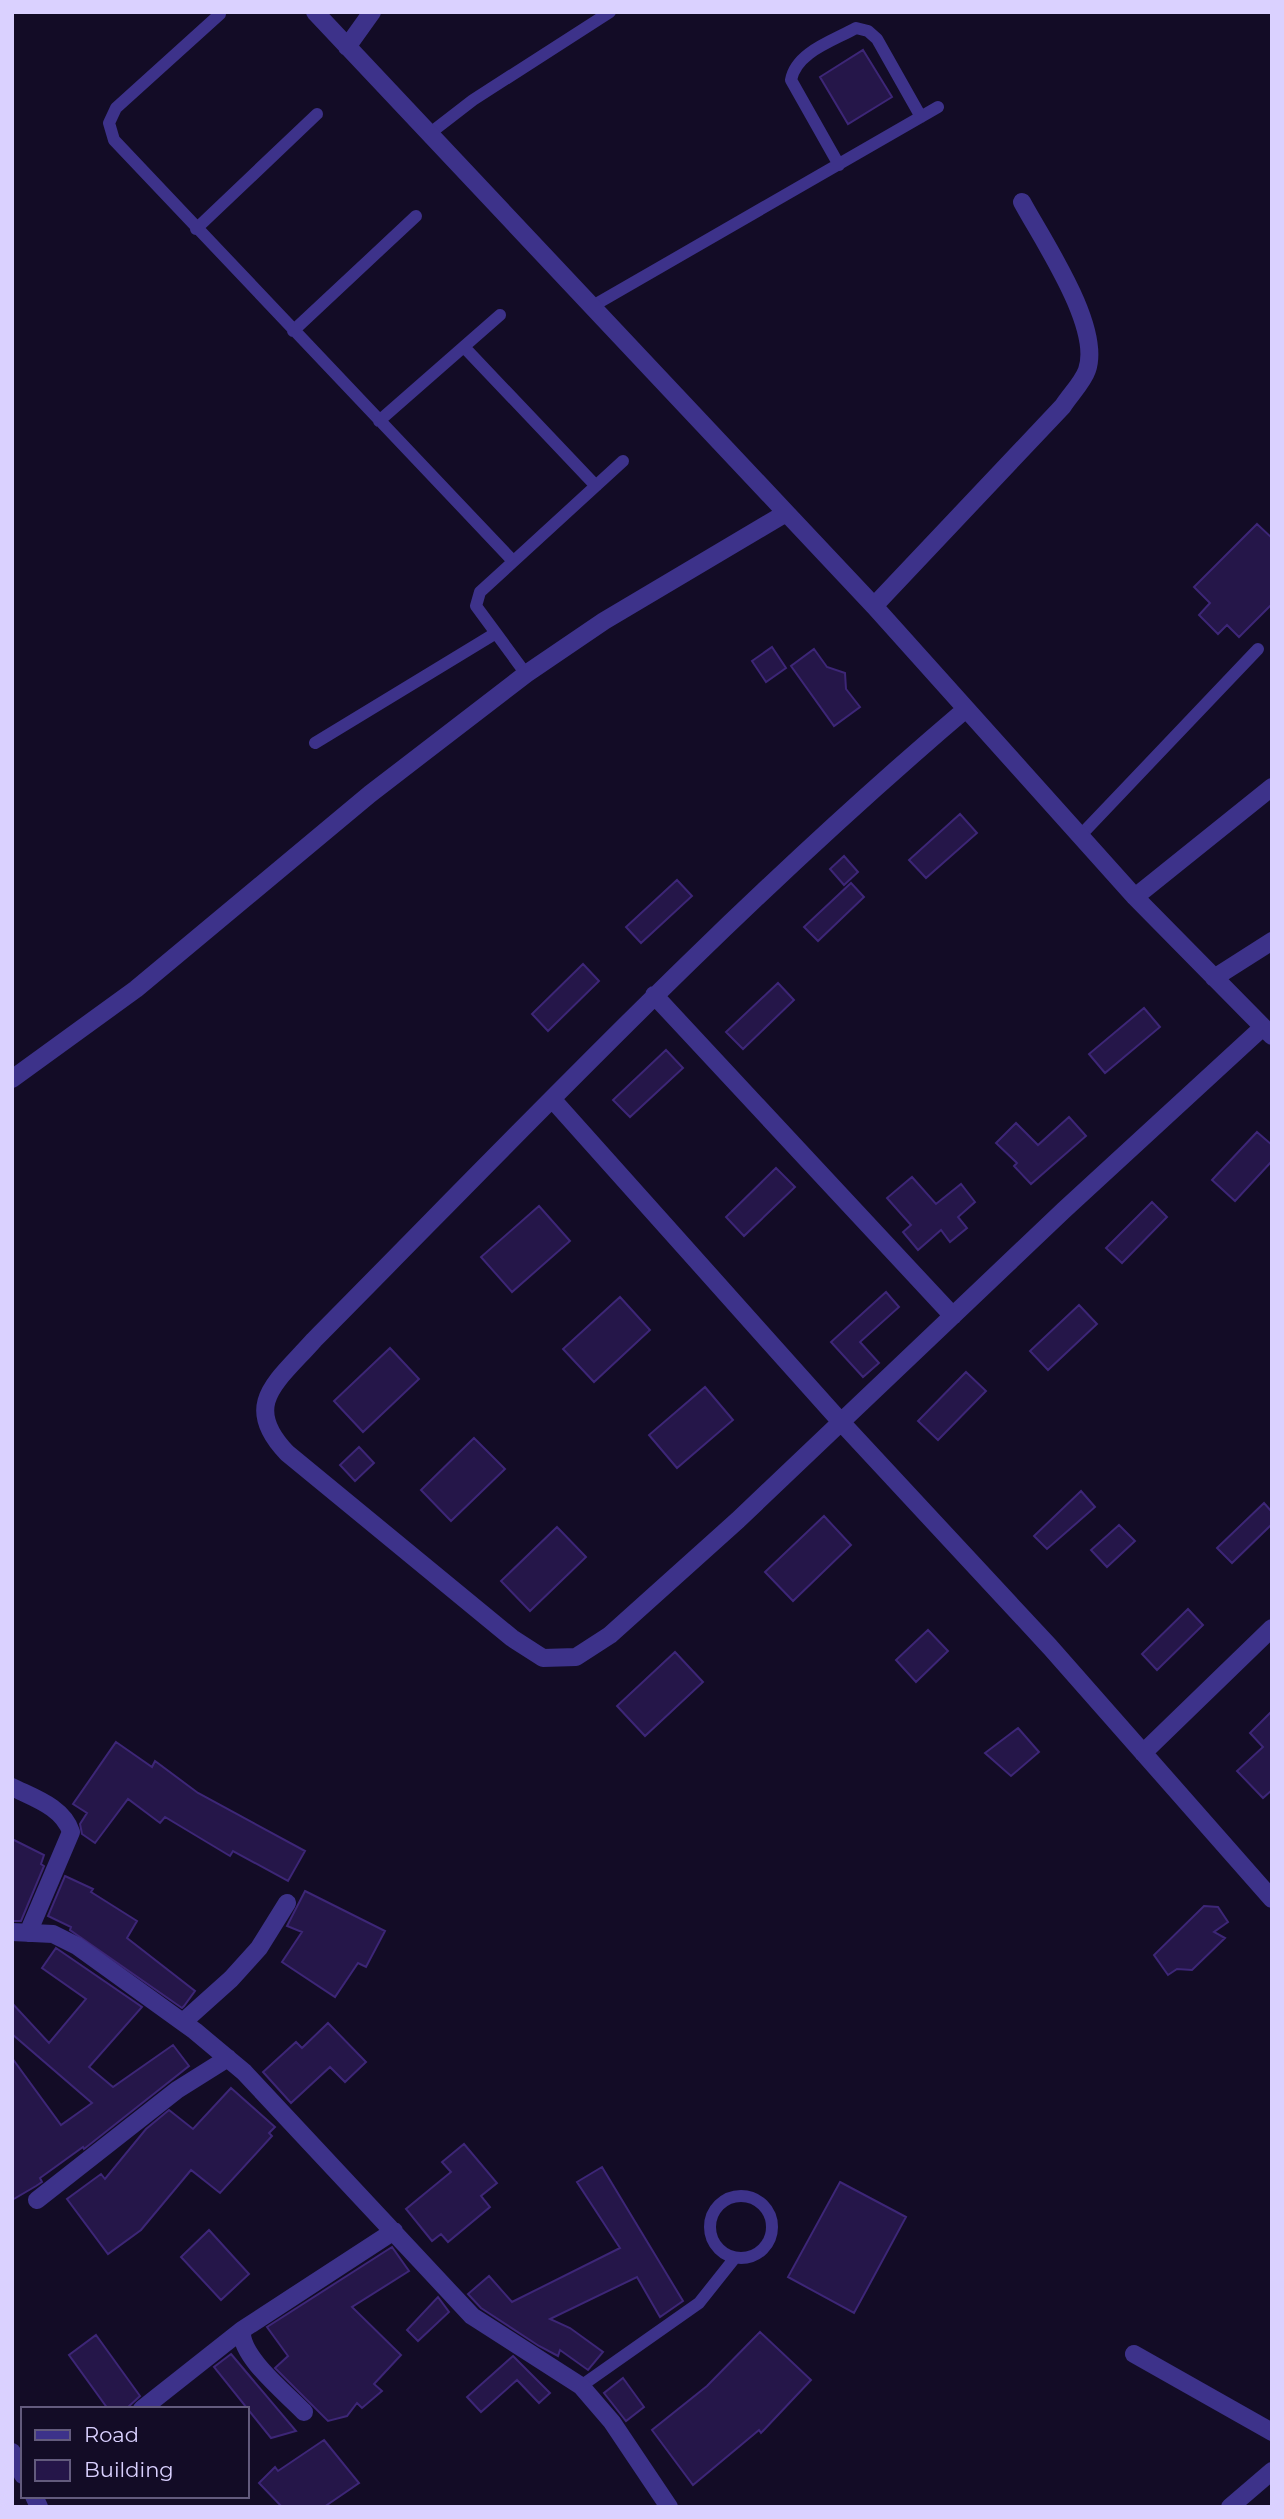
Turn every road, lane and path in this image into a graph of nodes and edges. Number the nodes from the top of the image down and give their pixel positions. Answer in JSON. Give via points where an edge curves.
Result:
{"nodes":[{"id":1,"x":315,"y":12,"type":"edge"},
{"id":2,"x":372,"y":12,"type":"edge"},
{"id":3,"x":610,"y":12,"type":"edge"},
{"id":4,"x":220,"y":14,"type":"edge"},
{"id":5,"x":347,"y":47,"type":"junction"},
{"id":6,"x":938,"y":107,"type":"dead end"},
{"id":7,"x":317,"y":114,"type":"dead end"},
{"id":8,"x":920,"y":117,"type":"junction"},
{"id":9,"x":429,"y":134,"type":"junction"},
{"id":10,"x":839,"y":164,"type":"junction"},
{"id":11,"x":1022,"y":202,"type":"dead end"},
{"id":12,"x":416,"y":216,"type":"dead end"},
{"id":13,"x":196,"y":229,"type":"junction"},
{"id":14,"x":591,"y":307,"type":"junction"},
{"id":15,"x":500,"y":315,"type":"dead end"},
{"id":16,"x":293,"y":331,"type":"junction"},
{"id":17,"x":464,"y":347,"type":"junction"},
{"id":18,"x":379,"y":421,"type":"junction"},
{"id":19,"x":623,"y":461,"type":"dead end"},
{"id":20,"x":596,"y":486,"type":"junction"},
{"id":21,"x":786,"y":513,"type":"junction"},
{"id":22,"x":513,"y":561,"type":"junction"},
{"id":23,"x":874,"y":606,"type":"junction"},
{"id":24,"x":496,"y":633,"type":"junction"},
{"id":25,"x":1258,"y":649,"type":"dead end"},
{"id":26,"x":526,"y":674,"type":"junction"},
{"id":27,"x":966,"y":709,"type":"junction"},
{"id":28,"x":315,"y":743,"type":"dead end"},
{"id":29,"x":1272,"y":787,"type":"edge"},
{"id":30,"x":1080,"y":836,"type":"junction"},
{"id":31,"x":1135,"y":897,"type":"junction"},
{"id":32,"x":1272,"y":940,"type":"edge"},
{"id":33,"x":1214,"y":978,"type":"junction"},
{"id":34,"x":654,"y":995,"type":"junction"},
{"id":35,"x":1267,"y":1032,"type":"edge"},
{"id":36,"x":12,"y":1079,"type":"edge"},
{"id":37,"x":553,"y":1100,"type":"junction"},
{"id":38,"x":953,"y":1316,"type":"junction"},
{"id":39,"x":841,"y":1422,"type":"junction"},
{"id":40,"x":1272,"y":1628,"type":"edge"},
{"id":41,"x":1143,"y":1753,"type":"junction"},
{"id":42,"x":12,"y":1787,"type":"edge"},
{"id":43,"x":1272,"y":1899,"type":"edge"},
{"id":44,"x":287,"y":1903,"type":"dead end"},
{"id":45,"x":20,"y":1933,"type":"edge"},
{"id":46,"x":183,"y":2022,"type":"junction"},
{"id":47,"x":228,"y":2058,"type":"junction"},
{"id":48,"x":37,"y":2200,"type":"dead end"},
{"id":49,"x":394,"y":2231,"type":"junction"},
{"id":50,"x":734,"y":2259,"type":"junction"},
{"id":51,"x":242,"y":2330,"type":"junction"},
{"id":52,"x":1134,"y":2354,"type":"dead end"},
{"id":53,"x":581,"y":2386,"type":"junction"},
{"id":54,"x":145,"y":2407,"type":"edge"},
{"id":55,"x":304,"y":2412,"type":"dead end"},
{"id":56,"x":1272,"y":2432,"type":"edge"},
{"id":57,"x":12,"y":2452,"type":"edge"},
{"id":58,"x":21,"y":2471,"type":"edge"},
{"id":59,"x":1270,"y":2477,"type":"edge"},
{"id":60,"x":669,"y":2507,"type":"edge"},
{"id":61,"x":1230,"y":2507,"type":"edge"}],
"edges":[{"from":1,"to":5,"type":"street"},
{"from":2,"to":5,"type":"street"},
{"from":3,"to":9,"type":"lane","via":[[473,100]]},
{"from":4,"to":13,"type":"lane","via":[[116,108],[108,123],[114,140]]},
{"from":5,"to":9,"type":"street"},
{"from":6,"to":8,"type":"lane"},
{"from":7,"to":13,"type":"lane"},
{"from":8,"to":10,"type":"lane"},
{"from":8,"to":10,"type":"lane","via":[[877,39],[868,31],[856,28],[822,47],[800,60],[791,80]]},
{"from":9,"to":14,"type":"street"},
{"from":10,"to":14,"type":"lane"},
{"from":11,"to":23,"type":"street","via":[[1075,303],[1090,343],[1087,370],[1063,406]]},
{"from":12,"to":16,"type":"lane"},
{"from":13,"to":16,"type":"lane"},
{"from":14,"to":21,"type":"street"},
{"from":15,"to":17,"type":"lane"},
{"from":16,"to":18,"type":"lane"},
{"from":17,"to":18,"type":"lane"},
{"from":17,"to":20,"type":"lane"},
{"from":18,"to":22,"type":"lane"},
{"from":19,"to":20,"type":"lane"},
{"from":20,"to":22,"type":"lane"},
{"from":21,"to":23,"type":"street"},
{"from":21,"to":26,"type":"street","via":[[604,621]]},
{"from":22,"to":24,"type":"lane","via":[[477,599]]},
{"from":23,"to":27,"type":"street"},
{"from":24,"to":26,"type":"lane"},
{"from":24,"to":28,"type":"lane"},
{"from":25,"to":30,"type":"lane"},
{"from":26,"to":36,"type":"street","via":[[370,794],[136,989]]},
{"from":27,"to":30,"type":"street"},
{"from":27,"to":34,"type":"street","via":[[857,802]]},
{"from":29,"to":31,"type":"street"},
{"from":30,"to":31,"type":"street"},
{"from":31,"to":33,"type":"street"},
{"from":32,"to":33,"type":"street"},
{"from":33,"to":35,"type":"street"},
{"from":34,"to":37,"type":"street"},
{"from":34,"to":38,"type":"street"},
{"from":35,"to":38,"type":"street"},
{"from":37,"to":39,"type":"street"},
{"from":37,"to":39,"type":"street","via":[[269,1391],[263,1416],[270,1436],[411,1557],[543,1658],[576,1657],[610,1635]]},
{"from":38,"to":39,"type":"street"},
{"from":39,"to":41,"type":"street"},
{"from":40,"to":41,"type":"street"},
{"from":41,"to":43,"type":"street"},
{"from":42,"to":45,"type":"street","via":[[67,1819],[71,1832]]},
{"from":44,"to":46,"type":"street","via":[[259,1948],[232,1979]]},
{"from":45,"to":46,"type":"street","via":[[52,1934],[77,1946]]},
{"from":46,"to":47,"type":"street"},
{"from":47,"to":48,"type":"street","via":[[177,2090]]},
{"from":47,"to":49,"type":"street"},
{"from":49,"to":51,"type":"street"},
{"from":49,"to":53,"type":"street","via":[[472,2316]]},
{"from":50,"to":50,"type":"lane","via":[[751,2257],[766,2246],[773,2231],[772,2218],[754,2197],[740,2194],[725,2199],[711,2215],[708,2235],[719,2252]]},
{"from":50,"to":53,"type":"lane","via":[[699,2303]]},
{"from":51,"to":54,"type":"street"},
{"from":51,"to":55,"type":"street","via":[[241,2340],[250,2356]]},
{"from":52,"to":56,"type":"street"},
{"from":53,"to":60,"type":"street","via":[[612,2422]]},
{"from":57,"to":58,"type":"street"},
{"from":59,"to":61,"type":"street"}]}
